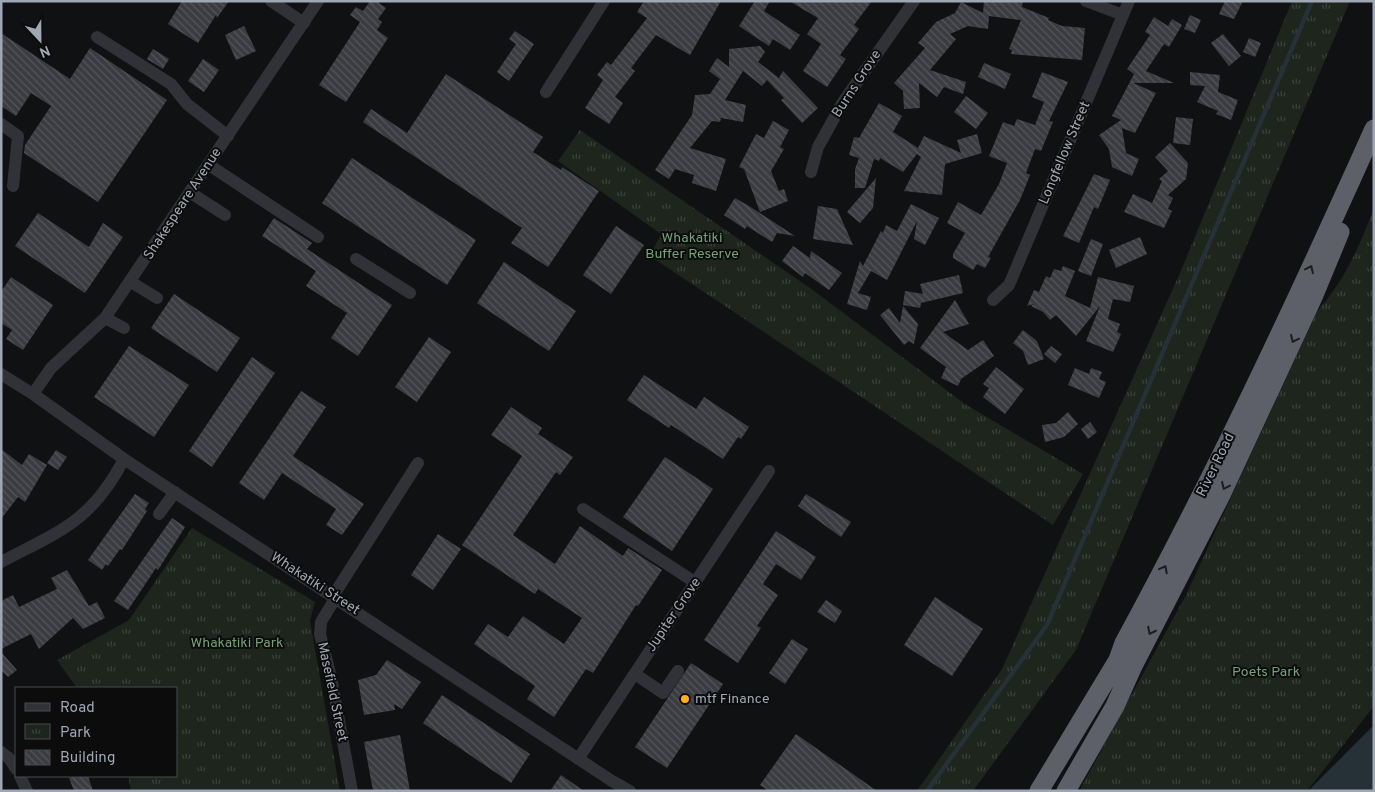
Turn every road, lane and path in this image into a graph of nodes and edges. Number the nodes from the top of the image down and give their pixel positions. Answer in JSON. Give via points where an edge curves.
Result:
{"nodes":[{"id":1,"x":271,"y":1,"type":"edge"},
{"id":2,"x":318,"y":1,"type":"edge"},
{"id":3,"x":914,"y":1,"type":"edge"},
{"id":4,"x":1086,"y":1,"type":"edge"},
{"id":5,"x":1129,"y":1,"type":"edge"},
{"id":6,"x":602,"y":2,"type":"edge"},
{"id":7,"x":1123,"y":15,"type":"junction"},
{"id":8,"x":304,"y":23,"type":"junction"},
{"id":9,"x":97,"y":37,"type":"dead end"},
{"id":10,"x":546,"y":92,"type":"dead end"},
{"id":11,"x":1,"y":124,"type":"edge"},
{"id":12,"x":1374,"y":129,"type":"edge"},
{"id":13,"x":228,"y":136,"type":"junction"},
{"id":14,"x":1374,"y":153,"type":"edge"},
{"id":15,"x":209,"y":165,"type":"junction"},
{"id":16,"x":811,"y":172,"type":"dead end"},
{"id":17,"x":14,"y":186,"type":"dead end"},
{"id":18,"x":191,"y":193,"type":"junction"},
{"id":19,"x":225,"y":215,"type":"dead end"},
{"id":20,"x":318,"y":237,"type":"dead end"},
{"id":21,"x":356,"y":259,"type":"dead end"},
{"id":22,"x":131,"y":282,"type":"junction"},
{"id":23,"x":410,"y":293,"type":"dead end"},
{"id":24,"x":157,"y":298,"type":"dead end"},
{"id":25,"x":993,"y":300,"type":"dead end"},
{"id":26,"x":106,"y":318,"type":"junction"},
{"id":27,"x":124,"y":328,"type":"dead end"},
{"id":28,"x":1,"y":374,"type":"edge"},
{"id":29,"x":33,"y":394,"type":"junction"},
{"id":30,"x":124,"y":459,"type":"junction"},
{"id":31,"x":418,"y":463,"type":"dead end"},
{"id":32,"x":770,"y":471,"type":"dead end"},
{"id":33,"x":175,"y":492,"type":"junction"},
{"id":34,"x":583,"y":509,"type":"dead end"},
{"id":35,"x":159,"y":514,"type":"dead end"},
{"id":36,"x":1,"y":562,"type":"edge"},
{"id":37,"x":696,"y":583,"type":"junction"},
{"id":38,"x":334,"y":597,"type":"junction"},
{"id":39,"x":1124,"y":643,"type":"junction"},
{"id":40,"x":1132,"y":668,"type":"junction"},
{"id":41,"x":678,"y":671,"type":"dead end"},
{"id":42,"x":635,"y":674,"type":"junction"},
{"id":43,"x":1,"y":752,"type":"edge"},
{"id":44,"x":578,"y":759,"type":"junction"},
{"id":45,"x":15,"y":767,"type":"edge"},
{"id":46,"x":20,"y":777,"type":"edge"},
{"id":47,"x":27,"y":791,"type":"edge"},
{"id":48,"x":352,"y":791,"type":"edge"},
{"id":49,"x":630,"y":791,"type":"edge"},
{"id":50,"x":1026,"y":791,"type":"edge"},
{"id":51,"x":1039,"y":791,"type":"edge"},
{"id":52,"x":1054,"y":791,"type":"edge"},
{"id":53,"x":1066,"y":791,"type":"edge"}],
"edges":[{"from":1,"to":8,"type":"street"},
{"from":2,"to":8,"type":"street","name":"Shakespeare Avenue"},
{"from":3,"to":16,"type":"street","name":"Burns Grove","via":[[843,102],[818,147]]},
{"from":4,"to":7,"type":"street"},
{"from":5,"to":7,"type":"street","name":"Longfellow Street"},
{"from":6,"to":10,"type":"street"},
{"from":7,"to":25,"type":"street","name":"Longfellow Street","via":[[1009,285]]},
{"from":8,"to":13,"type":"street","name":"Shakespeare Avenue"},
{"from":9,"to":13,"type":"street","via":[[171,84],[187,104]]},
{"from":11,"to":17,"type":"street","via":[[18,136]]},
{"from":39,"to":12,"type":"highway","name":"River Road","one_way":true,"via":[[1192,516]]},
{"from":13,"to":15,"type":"street","name":"Shakespeare Avenue"},
{"from":14,"to":40,"type":"highway","name":"River Road","one_way":true,"via":[[1314,295],[1221,495]]},
{"from":15,"to":18,"type":"street","name":"Shakespeare Avenue"},
{"from":15,"to":20,"type":"street"},
{"from":18,"to":19,"type":"street"},
{"from":18,"to":22,"type":"street","name":"Shakespeare Avenue"},
{"from":21,"to":23,"type":"street"},
{"from":22,"to":24,"type":"street"},
{"from":22,"to":26,"type":"street","name":"Shakespeare Avenue"},
{"from":26,"to":27,"type":"street"},
{"from":26,"to":29,"type":"street","name":"Shakespeare Avenue","via":[[51,368]]},
{"from":28,"to":29,"type":"street","name":"Whakatiki Street"},
{"from":29,"to":30,"type":"street","name":"Whakatiki Street"},
{"from":30,"to":33,"type":"street","name":"Whakatiki Street"},
{"from":30,"to":36,"type":"street","via":[[104,492],[82,516]]},
{"from":31,"to":38,"type":"street","name":"Masefield Street"},
{"from":32,"to":37,"type":"street","name":"Jupiter Grove"},
{"from":33,"to":35,"type":"street"},
{"from":33,"to":38,"type":"street","name":"Whakatiki Street"},
{"from":34,"to":37,"type":"street"},
{"from":37,"to":42,"type":"street","name":"Jupiter Grove"},
{"from":38,"to":44,"type":"street","name":"Whakatiki Street"},
{"from":38,"to":48,"type":"street","name":"Masefield Street","via":[[321,622],[320,634]]},
{"from":39,"to":50,"type":"highway","via":[[1111,656]]},
{"from":39,"to":51,"type":"highway","name":"River Road","via":[[1118,660]]},
{"from":40,"to":52,"type":"highway","via":[[1108,700]]},
{"from":40,"to":53,"type":"highway","name":"River Road","via":[[1115,706]]},
{"from":41,"to":42,"type":"street","via":[[663,693]]},
{"from":42,"to":44,"type":"street","name":"Jupiter Grove"},
{"from":43,"to":45,"type":"street"},
{"from":44,"to":49,"type":"street","name":"Whakatiki Street"},
{"from":46,"to":47,"type":"street"}]}
